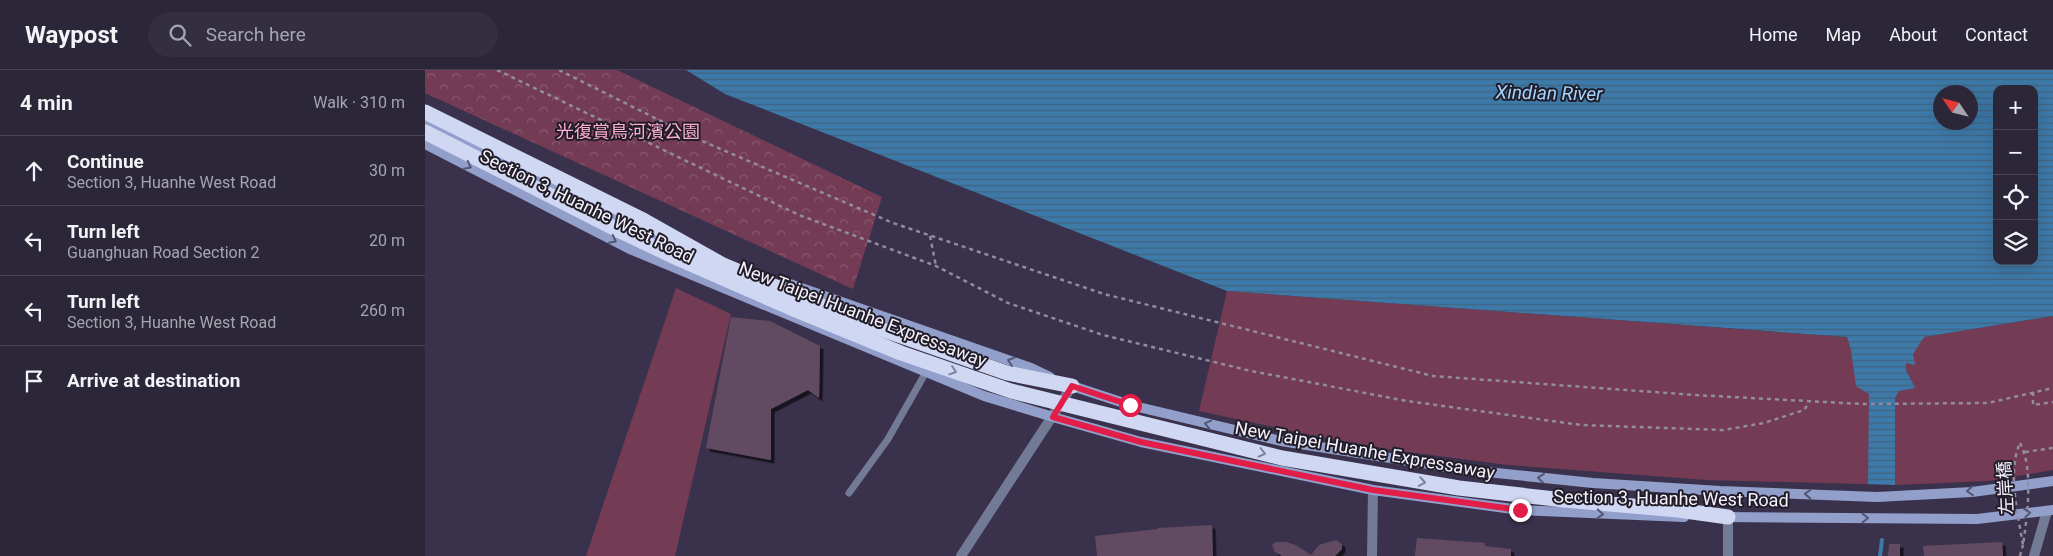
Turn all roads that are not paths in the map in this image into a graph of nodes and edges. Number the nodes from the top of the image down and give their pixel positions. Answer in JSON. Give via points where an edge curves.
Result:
{"nodes":[{"id":1,"x":425,"y":112,"type":"edge"},
{"id":2,"x":425,"y":123,"type":"edge"},
{"id":3,"x":425,"y":132,"type":"edge"},
{"id":4,"x":425,"y":144,"type":"edge"},
{"id":5,"x":926,"y":372,"type":"junction"},
{"id":6,"x":1072,"y":386,"type":"junction"},
{"id":7,"x":1053,"y":417,"type":"junction"},
{"id":8,"x":2053,"y":481,"type":"edge"},
{"id":9,"x":1373,"y":490,"type":"junction"},
{"id":10,"x":849,"y":493,"type":"dead end"},
{"id":11,"x":2050,"y":511,"type":"edge"},
{"id":12,"x":1729,"y":517,"type":"junction"},
{"id":13,"x":961,"y":556,"type":"edge"},
{"id":14,"x":1372,"y":556,"type":"edge"},
{"id":15,"x":1728,"y":556,"type":"edge"},
{"id":16,"x":2034,"y":556,"type":"edge"}],
"edges":[{"from":1,"to":6,"type":"highway","name":"New Taipei Huanhe Expressaway","bridge":true,"via":[[643,220],[723,265],[855,320],[1007,373]]},
{"from":6,"to":2,"type":"main road","name":"Section 3, Huanhe West Road","one_way":true,"via":[[1031,368],[803,290],[638,228]]},
{"from":3,"to":12,"type":"highway","name":"New Taipei Huanhe Expressaway","one_way":true,"bridge":true,"via":[[679,259],[901,353],[1011,391],[1282,458],[1459,488]]},
{"from":4,"to":5,"type":"main road","name":"Section 3, Huanhe West Road","one_way":true,"via":[[632,250]]},
{"from":5,"to":7,"type":"main road","name":"Section 3, Huanhe West Road","via":[[984,396]]},
{"from":5,"to":10,"type":"lane","via":[[888,439]]},
{"from":6,"to":7,"type":"street"},
{"from":8,"to":6,"type":"main road","name":"Section 3, Huanhe West Road","one_way":true,"via":[[1972,492],[1877,497],[1593,483],[1467,470],[1281,441],[1130,405]]},
{"from":7,"to":9,"type":"main road","name":"Section 3, Huanhe West Road","via":[[1141,442]]},
{"from":7,"to":13,"type":"street"},
{"from":9,"to":12,"type":"main road","name":"Section 3, Huanhe West Road","one_way":true,"via":[[1520,510],[1649,517]]},
{"from":9,"to":14,"type":"street"},
{"from":12,"to":11,"type":"main road","name":"Section 3, Huanhe West Road","one_way":true,"via":[[1977,519]]},
{"from":11,"to":16,"type":"street"},
{"from":12,"to":15,"type":"street"}]}
